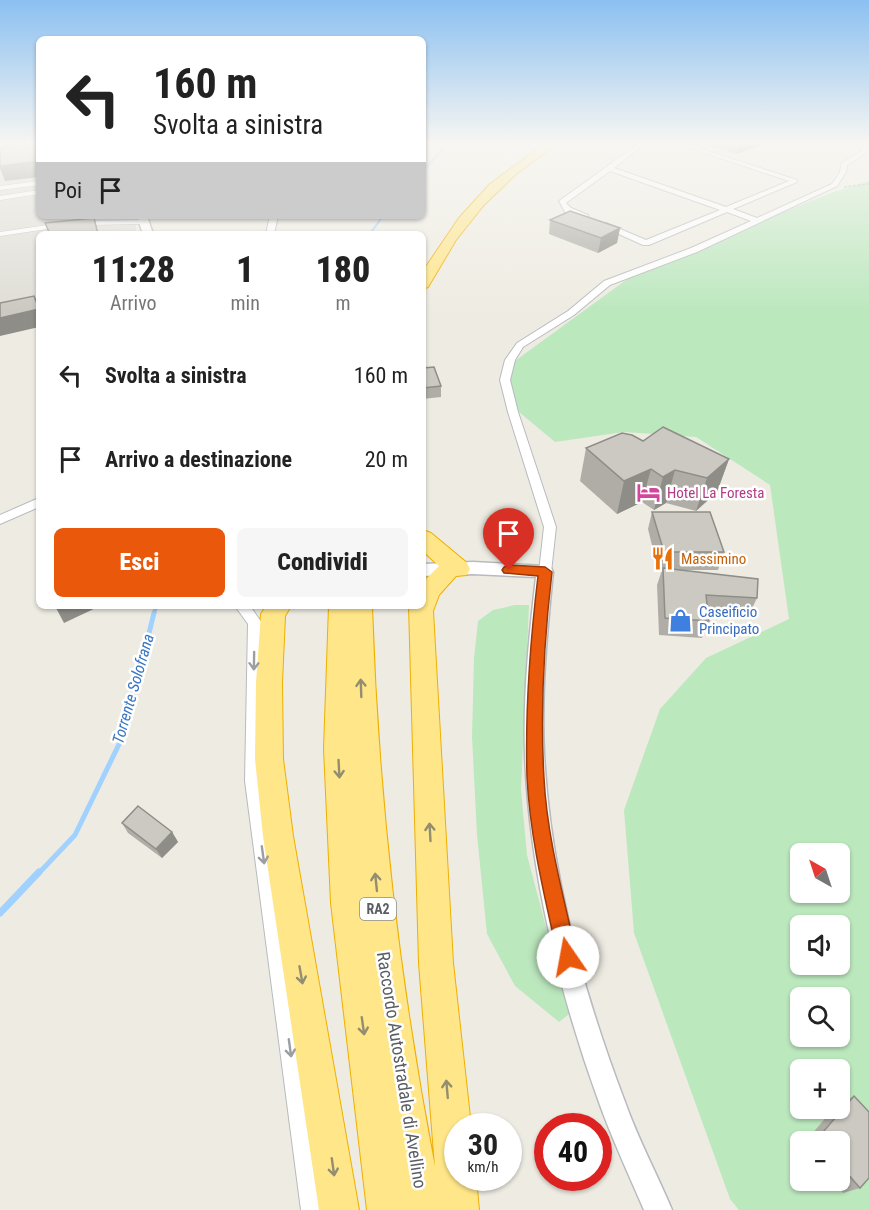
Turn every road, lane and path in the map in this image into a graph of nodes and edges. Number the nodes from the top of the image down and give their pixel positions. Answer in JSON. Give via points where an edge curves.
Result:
{"nodes":[{"id":1,"x":470,"y":198,"type":"edge"},
{"id":2,"x":481,"y":198,"type":"edge"},
{"id":3,"x":568,"y":198,"type":"edge"},
{"id":4,"x":694,"y":198,"type":"edge"},
{"id":5,"x":753,"y":198,"type":"edge"},
{"id":6,"x":806,"y":198,"type":"edge"},
{"id":7,"x":726,"y":210,"type":"junction"},
{"id":8,"x":143,"y":219,"type":"edge"},
{"id":9,"x":756,"y":220,"type":"junction"},
{"id":10,"x":83,"y":223,"type":"edge"},
{"id":11,"x":56,"y":226,"type":"edge"},
{"id":12,"x":0,"y":234,"type":"edge"},
{"id":13,"x":426,"y":257,"type":"edge"},
{"id":14,"x":426,"y":279,"type":"edge"},
{"id":15,"x":36,"y":503,"type":"edge"},
{"id":16,"x":0,"y":520,"type":"edge"},
{"id":17,"x":426,"y":541,"type":"edge"},
{"id":18,"x":454,"y":569,"type":"junction"},
{"id":19,"x":426,"y":570,"type":"edge"},
{"id":20,"x":545,"y":572,"type":"junction"},
{"id":21,"x":426,"y":597,"type":"edge"},
{"id":22,"x":265,"y":609,"type":"edge"},
{"id":23,"x":266,"y":609,"type":"edge"},
{"id":24,"x":341,"y":609,"type":"edge"},
{"id":25,"x":360,"y":609,"type":"edge"},
{"id":26,"x":421,"y":609,"type":"edge"},
{"id":27,"x":313,"y":1210,"type":"edge"},
{"id":28,"x":339,"y":1210,"type":"edge"},
{"id":29,"x":387,"y":1210,"type":"edge"},
{"id":30,"x":423,"y":1210,"type":"edge"},
{"id":31,"x":459,"y":1210,"type":"edge"},
{"id":32,"x":658,"y":1210,"type":"edge"}],
"edges":[{"from":1,"to":13,"type":"highway"},
{"from":2,"to":14,"type":"highway"},
{"from":3,"to":7,"type":"street","via":[[562,203],[568,210],[646,243]]},
{"from":4,"to":7,"type":"street"},
{"from":5,"to":7,"type":"street"},
{"from":6,"to":9,"type":"street"},
{"from":7,"to":9,"type":"street"},
{"from":8,"to":10,"type":"lane"},
{"from":9,"to":20,"type":"street","via":[[608,284],[520,345],[510,360],[505,380],[550,527]]},
{"from":11,"to":12,"type":"lane"},
{"from":15,"to":16,"type":"street"},
{"from":17,"to":18,"type":"highway"},
{"from":18,"to":19,"type":"street"},
{"from":18,"to":20,"type":"street"},
{"from":18,"to":21,"type":"highway"},
{"from":20,"to":32,"type":"street","via":[[536,651],[535,704],[536,778],[544,851],[568,957],[608,1090]]},
{"from":22,"to":27,"type":"street","one_way":true,"via":[[255,623],[253,781]]},
{"from":23,"to":28,"type":"highway","one_way":true,"via":[[269,759],[278,836]]},
{"from":24,"to":29,"type":"highway","name":"Raccordo Autostradale di Avellino","number":"RA2","one_way":true,"via":[[338,749],[346,903]]},
{"from":30,"to":25,"type":"highway","name":"Raccordo Autostradale di Avellino","number":"RA2","one_way":true,"via":[[378,908],[364,771]]},
{"from":31,"to":26,"type":"highway","one_way":true,"via":[[436,963]]}]}
